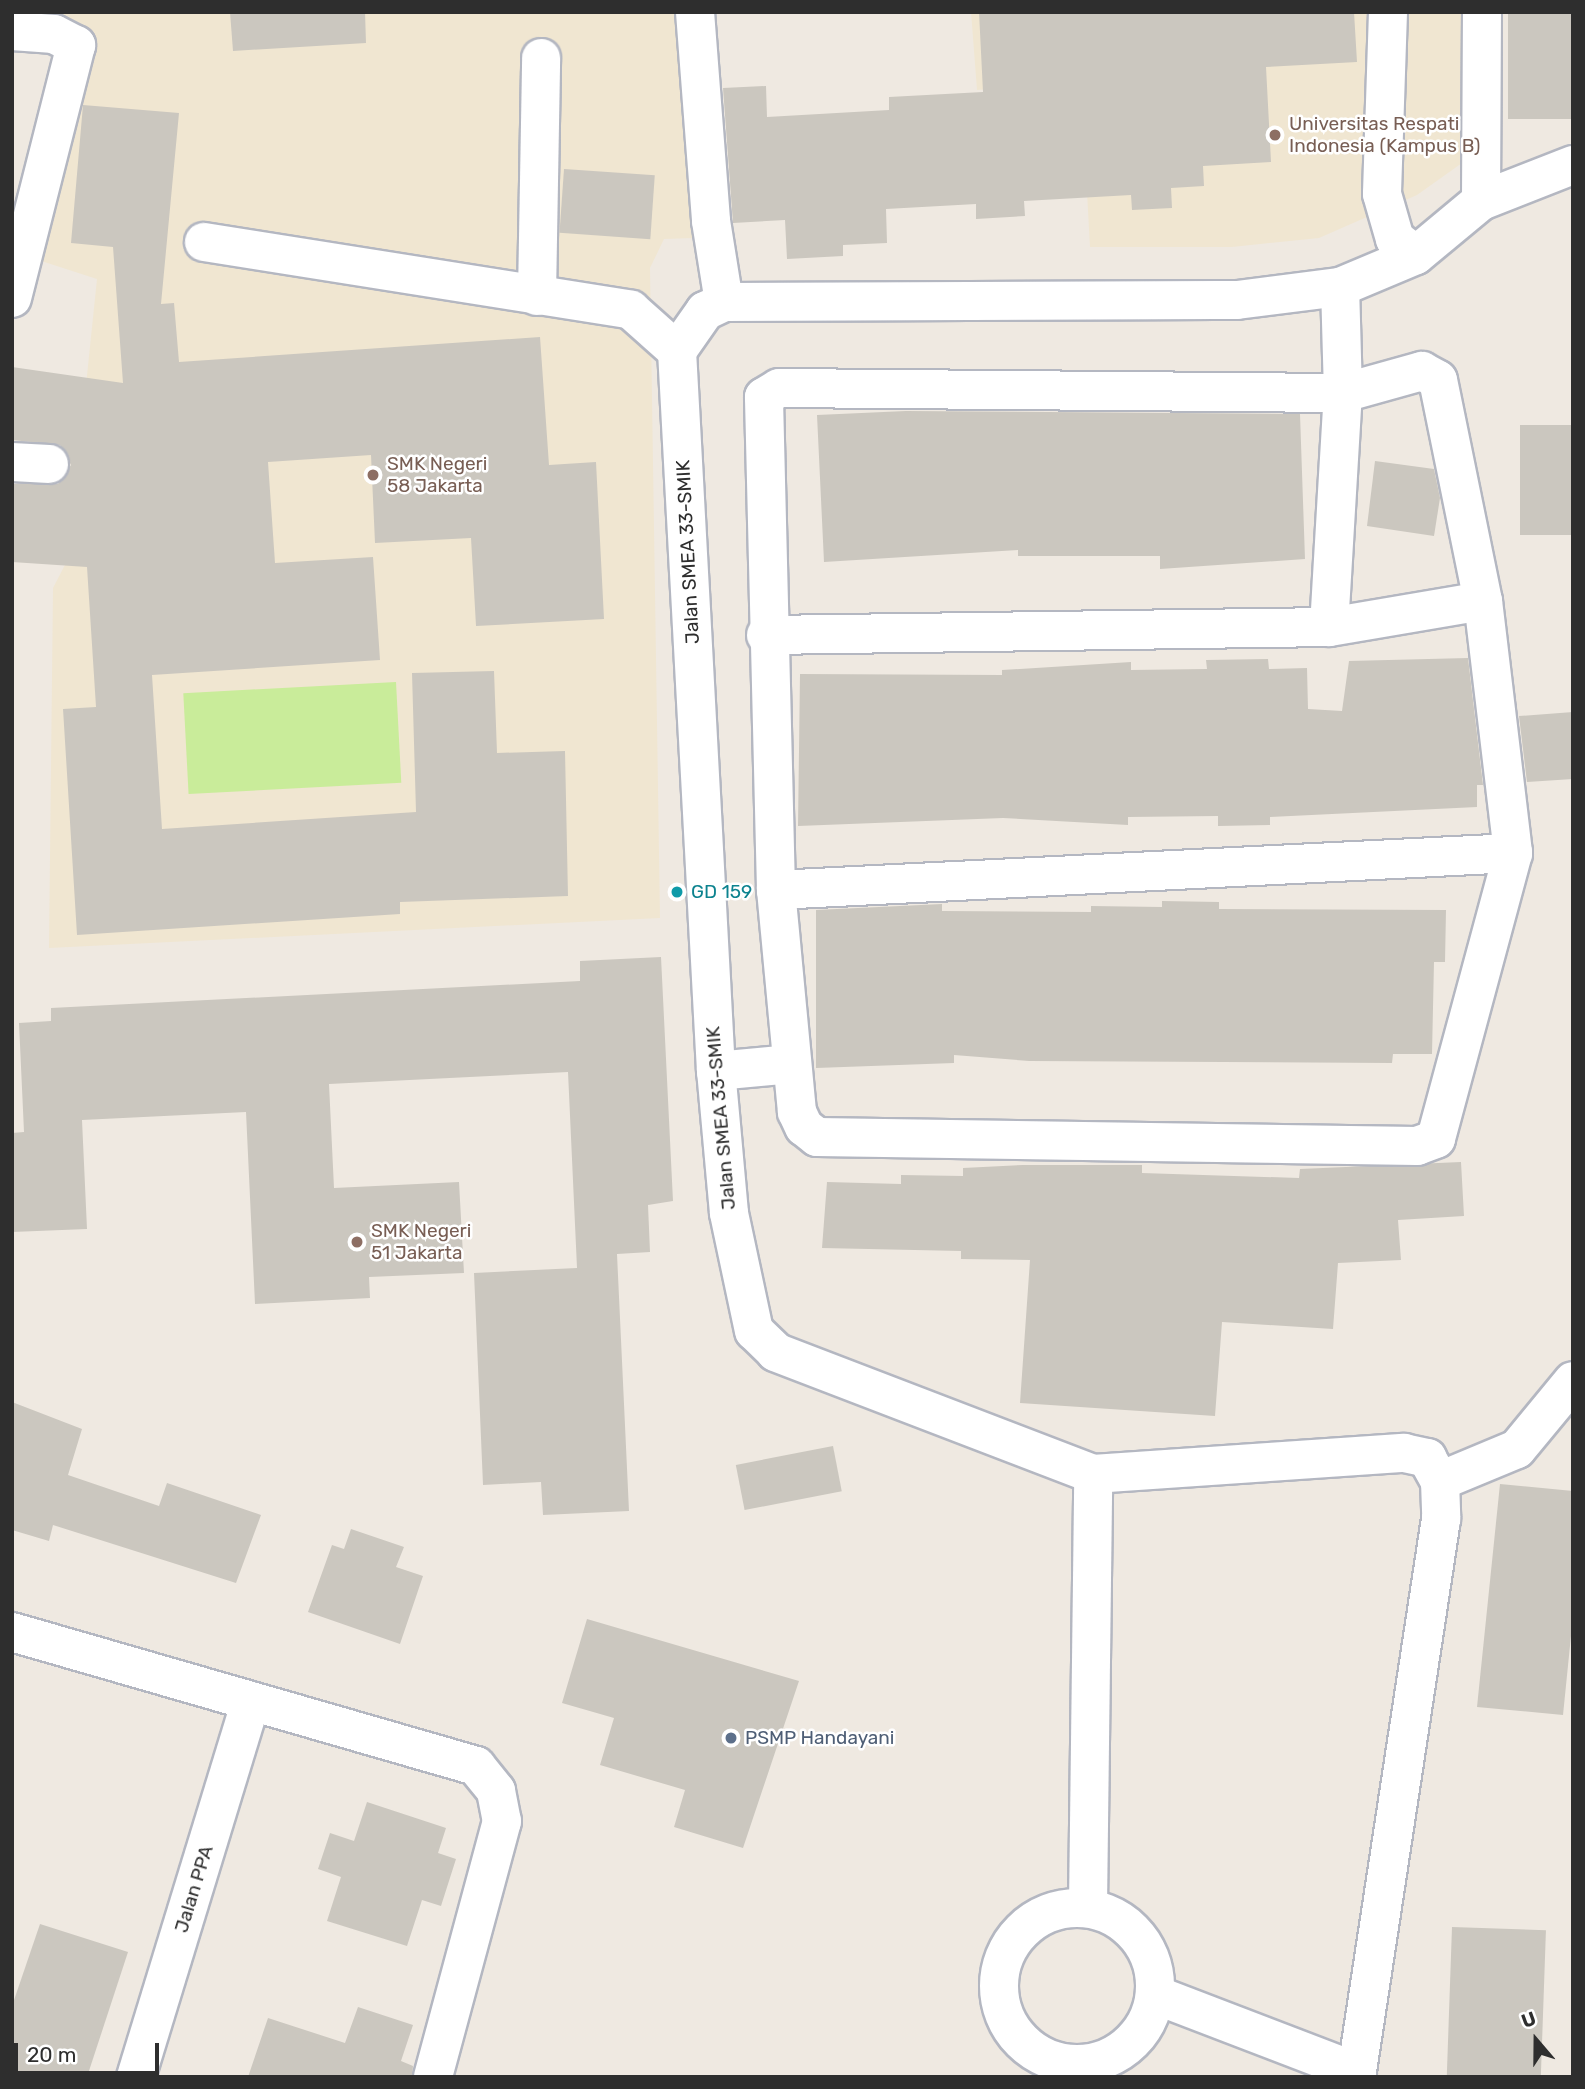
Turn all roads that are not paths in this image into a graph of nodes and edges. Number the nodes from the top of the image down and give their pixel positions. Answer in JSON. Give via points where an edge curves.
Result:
{"nodes":[{"id":1,"x":695,"y":12,"type":"edge"},
{"id":2,"x":1388,"y":12,"type":"edge"},
{"id":3,"x":1482,"y":12,"type":"edge"},
{"id":4,"x":12,"y":31,"type":"edge"},
{"id":5,"x":541,"y":58,"type":"dead end"},
{"id":6,"x":1573,"y":165,"type":"edge"},
{"id":7,"x":1482,"y":201,"type":"junction"},
{"id":8,"x":21,"y":241,"type":"edge"},
{"id":9,"x":204,"y":242,"type":"dead end"},
{"id":10,"x":1416,"y":256,"type":"junction"},
{"id":11,"x":1340,"y":287,"type":"junction"},
{"id":12,"x":537,"y":296,"type":"junction"},
{"id":13,"x":12,"y":298,"type":"edge"},
{"id":14,"x":724,"y":302,"type":"junction"},
{"id":15,"x":677,"y":351,"type":"junction"},
{"id":16,"x":1343,"y":393,"type":"junction"},
{"id":17,"x":1483,"y":601,"type":"junction"},
{"id":18,"x":1329,"y":627,"type":"junction"},
{"id":19,"x":766,"y":635,"type":"junction"},
{"id":20,"x":1513,"y":853,"type":"junction"},
{"id":21,"x":776,"y":890,"type":"junction"},
{"id":22,"x":792,"y":1065,"type":"junction"},
{"id":23,"x":716,"y":1071,"type":"junction"},
{"id":24,"x":1573,"y":1381,"type":"edge"},
{"id":25,"x":1093,"y":1474,"type":"junction"},
{"id":26,"x":1440,"y":1481,"type":"junction"},
{"id":27,"x":12,"y":1632,"type":"edge"},
{"id":28,"x":251,"y":1700,"type":"junction"},
{"id":29,"x":1088,"y":1907,"type":"junction"},
{"id":30,"x":1156,"y":1995,"type":"junction"},
{"id":31,"x":1065,"y":2070,"type":"edge"},
{"id":32,"x":1357,"y":2074,"type":"edge"},
{"id":33,"x":136,"y":2077,"type":"edge"},
{"id":34,"x":433,"y":2077,"type":"edge"}],
"edges":[{"from":1,"to":14,"type":"street","via":[[711,221]]},
{"from":2,"to":10,"type":"street","via":[[1382,194],[1395,239]]},
{"from":3,"to":7,"type":"street"},
{"from":4,"to":8,"type":"street","via":[[54,34],[76,45]]},
{"from":5,"to":12,"type":"street"},
{"from":6,"to":7,"type":"street"},
{"from":7,"to":10,"type":"street"},
{"from":8,"to":13,"type":"street"},
{"from":9,"to":12,"type":"street"},
{"from":10,"to":11,"type":"street"},
{"from":11,"to":14,"type":"street","via":[[1237,300]]},
{"from":11,"to":16,"type":"street"},
{"from":12,"to":15,"type":"street","via":[[631,310]]},
{"from":14,"to":15,"type":"street","via":[[705,311]]},
{"from":15,"to":23,"type":"street","name":"Jalan SMEA 33-SMIK"},
{"from":16,"to":17,"type":"street","via":[[1422,371],[1438,380]]},
{"from":16,"to":18,"type":"street"},
{"from":16,"to":19,"type":"street","via":[[770,391],[762,405]]},
{"from":17,"to":18,"type":"street"},
{"from":17,"to":20,"type":"street"},
{"from":18,"to":19,"type":"street"},
{"from":19,"to":21,"type":"street"},
{"from":20,"to":21,"type":"street"},
{"from":20,"to":22,"type":"street","via":[[1440,1131],[1428,1144],[817,1137],[797,1112]]},
{"from":21,"to":22,"type":"street"},
{"from":22,"to":23,"type":"street"},
{"from":23,"to":25,"type":"street","name":"Jalan SMEA 33-SMIK","via":[[729,1213],[754,1331],[776,1352]]},
{"from":24,"to":26,"type":"street","via":[[1517,1449]]},
{"from":25,"to":26,"type":"street","via":[[1404,1453],[1427,1458]]},
{"from":25,"to":29,"type":"street"},
{"from":26,"to":32,"type":"street","via":[[1441,1519]]},
{"from":27,"to":28,"type":"street"},
{"from":28,"to":33,"type":"street","name":"Jalan PPA"},
{"from":28,"to":34,"type":"street","via":[[476,1766],[496,1791],[502,1821]]},
{"from":29,"to":30,"type":"street","via":[[1117,1917],[1139,1937],[1153,1965]]},
{"from":29,"to":31,"type":"street","via":[[1057,1910],[1029,1924],[1009,1946],[999,1975],[1001,2006],[1014,2034]]},
{"from":30,"to":31,"type":"street","via":[[1146,2025],[1126,2047]]},
{"from":30,"to":32,"type":"street"}]}
